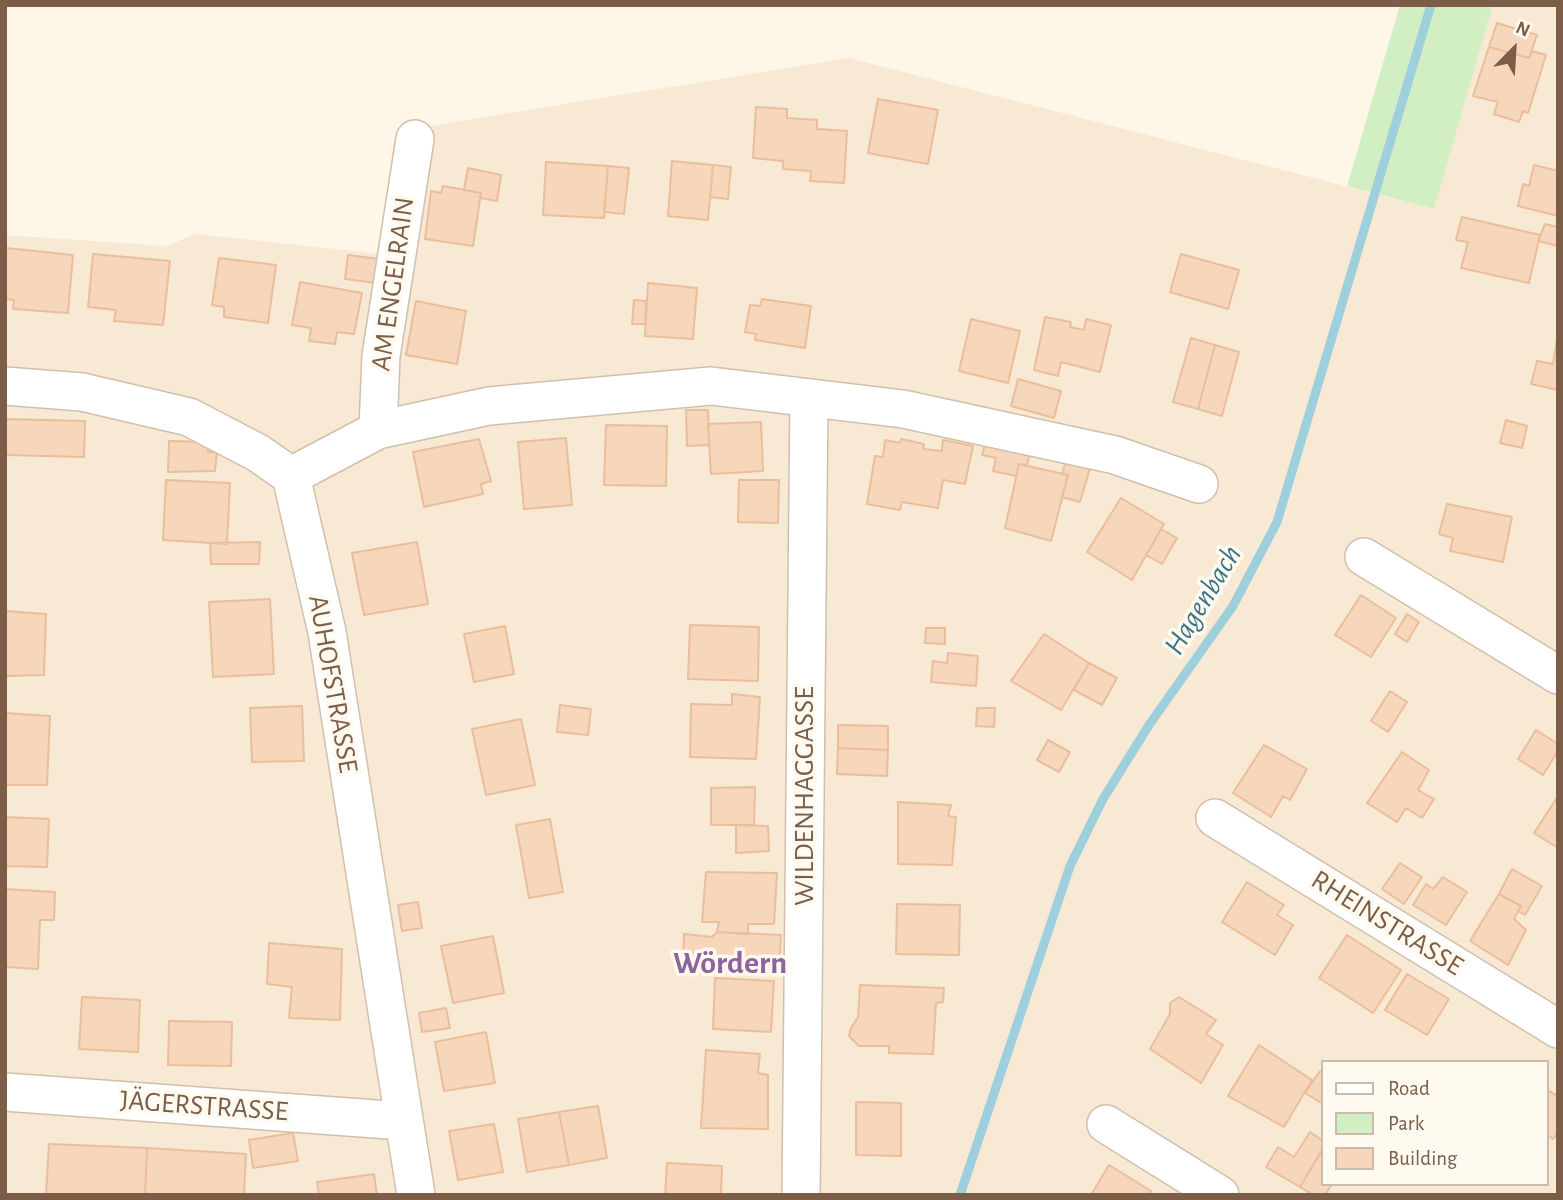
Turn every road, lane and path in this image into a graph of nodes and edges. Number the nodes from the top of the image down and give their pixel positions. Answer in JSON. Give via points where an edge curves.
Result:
{"nodes":[{"id":1,"x":415,"y":139,"type":"dead end"},
{"id":2,"x":5,"y":386,"type":"edge"},
{"id":3,"x":809,"y":398,"type":"junction"},
{"id":4,"x":378,"y":430,"type":"junction"},
{"id":5,"x":291,"y":476,"type":"junction"},
{"id":6,"x":1199,"y":484,"type":"dead end"},
{"id":7,"x":1364,"y":557,"type":"dead end"},
{"id":8,"x":1558,"y":675,"type":"edge"},
{"id":9,"x":1215,"y":818,"type":"dead end"},
{"id":10,"x":1558,"y":1028,"type":"edge"},
{"id":11,"x":5,"y":1092,"type":"edge"},
{"id":12,"x":403,"y":1121,"type":"junction"},
{"id":13,"x":1106,"y":1124,"type":"dead end"},
{"id":14,"x":416,"y":1195,"type":"edge"},
{"id":15,"x":801,"y":1195,"type":"edge"},
{"id":16,"x":1220,"y":1195,"type":"edge"}],
"edges":[{"from":1,"to":4,"type":"street","name":"AM ENGELRAIN","via":[[381,356]]},
{"from":2,"to":5,"type":"street","via":[[82,392],[189,417]]},
{"from":3,"to":4,"type":"street","via":[[711,386],[489,406]]},
{"from":3,"to":6,"type":"street","via":[[903,409],[1115,455]]},
{"from":3,"to":15,"type":"street","name":"WILDENHAGGASSE"},
{"from":4,"to":5,"type":"street"},
{"from":5,"to":12,"type":"street","name":"AUHOFSTRASSE","via":[[327,632]]},
{"from":7,"to":8,"type":"street"},
{"from":9,"to":10,"type":"street","name":"RHEINSTRASSE"},
{"from":11,"to":12,"type":"street","name":"JÄGERSTRASSE"},
{"from":12,"to":14,"type":"street","name":"AUHOFSTRASSE"},
{"from":13,"to":16,"type":"street"}]}
